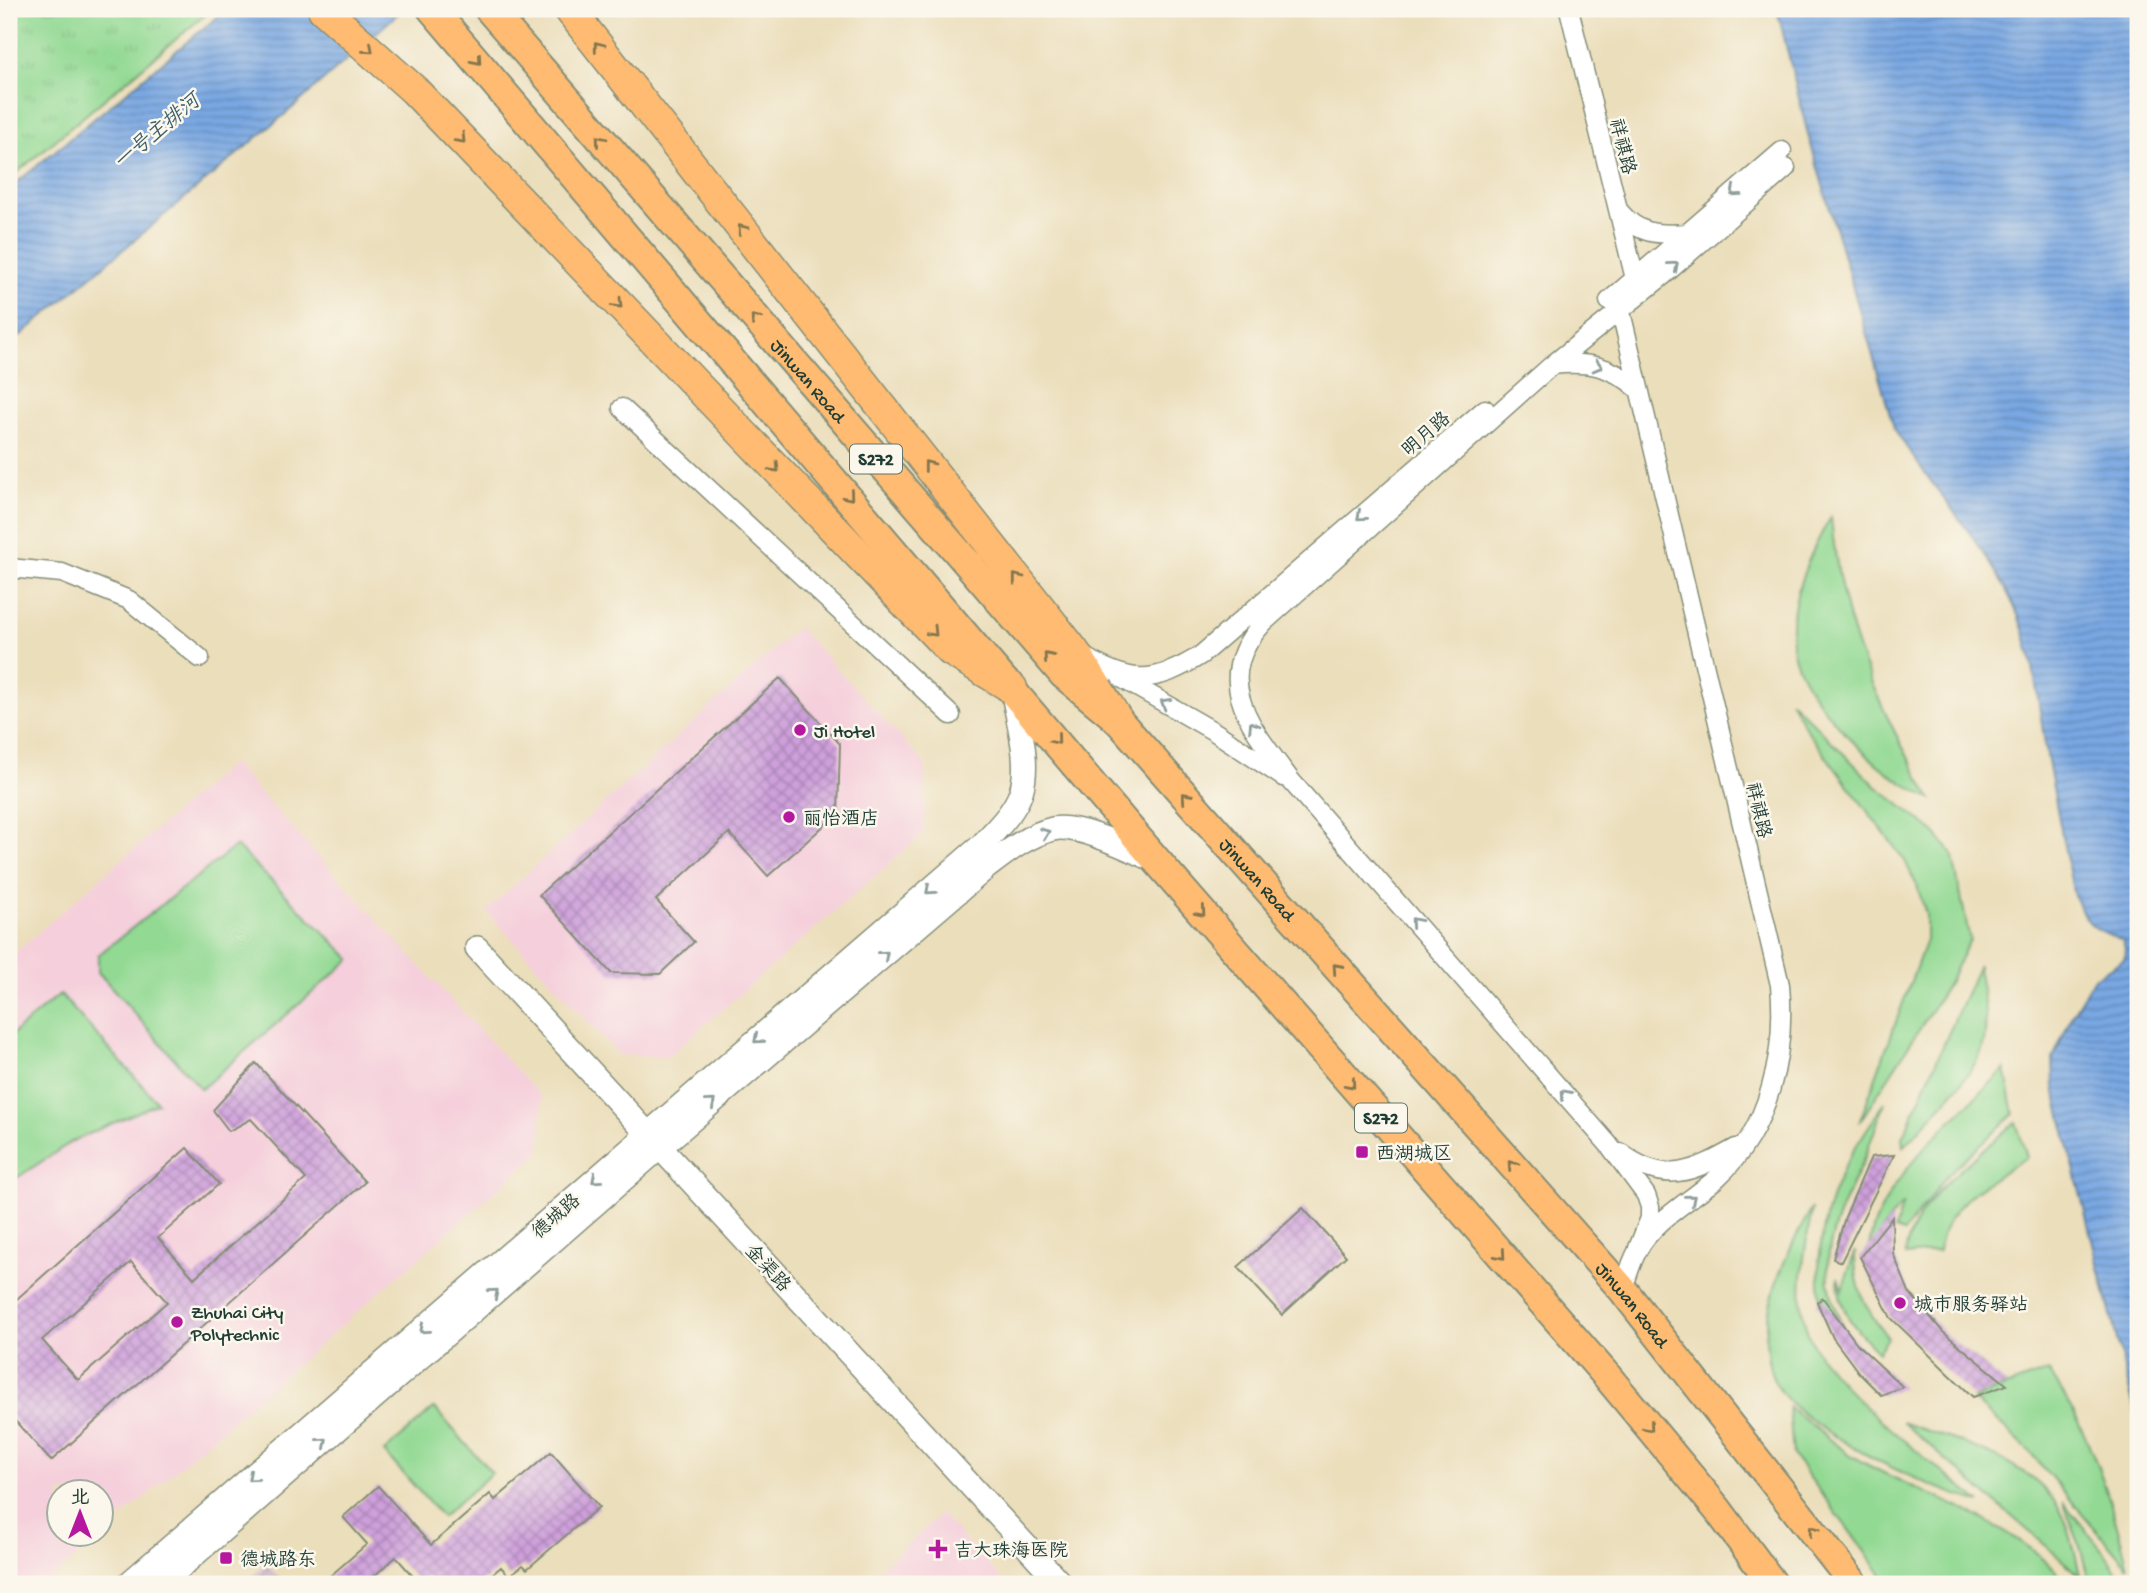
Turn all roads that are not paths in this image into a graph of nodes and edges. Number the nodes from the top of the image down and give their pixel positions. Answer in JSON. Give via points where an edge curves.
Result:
{"nodes":[{"id":1,"x":323,"y":9,"type":"edge"},
{"id":2,"x":432,"y":9,"type":"edge"},
{"id":3,"x":489,"y":9,"type":"edge"},
{"id":4,"x":569,"y":9,"type":"edge"},
{"id":5,"x":1569,"y":9,"type":"edge"},
{"id":6,"x":1782,"y":151,"type":"dead end"},
{"id":7,"x":1786,"y":169,"type":"dead end"},
{"id":8,"x":1618,"y":211,"type":"junction"},
{"id":9,"x":1688,"y":233,"type":"junction"},
{"id":10,"x":1636,"y":287,"type":"junction"},
{"id":11,"x":1618,"y":301,"type":"junction"},
{"id":12,"x":1552,"y":365,"type":"junction"},
{"id":13,"x":1637,"y":388,"type":"junction"},
{"id":14,"x":622,"y":408,"type":"dead end"},
{"id":15,"x":9,"y":568,"type":"edge"},
{"id":16,"x":1074,"y":651,"type":"junction"},
{"id":17,"x":200,"y":658,"type":"dead end"},
{"id":18,"x":1115,"y":674,"type":"junction"},
{"id":19,"x":1012,"y":688,"type":"junction"},
{"id":20,"x":951,"y":715,"type":"dead end"},
{"id":21,"x":1117,"y":719,"type":"junction"},
{"id":22,"x":1292,"y":782,"type":"junction"},
{"id":23,"x":984,"y":856,"type":"junction"},
{"id":24,"x":1157,"y":861,"type":"junction"},
{"id":25,"x":477,"y":948,"type":"dead end"},
{"id":26,"x":653,"y":1141,"type":"junction"},
{"id":27,"x":1745,"y":1143,"type":"junction"},
{"id":28,"x":1609,"y":1145,"type":"junction"},
{"id":29,"x":1638,"y":1248,"type":"junction"},
{"id":30,"x":1623,"y":1290,"type":"junction"},
{"id":31,"x":128,"y":1584,"type":"edge"},
{"id":32,"x":161,"y":1584,"type":"edge"},
{"id":33,"x":1061,"y":1584,"type":"edge"},
{"id":34,"x":1773,"y":1584,"type":"edge"},
{"id":35,"x":1854,"y":1584,"type":"edge"}],
"edges":[{"from":1,"to":19,"type":"highway","one_way":true,"via":[[414,90],[951,651]]},
{"from":2,"to":19,"type":"main road","number":"S272","one_way":true},
{"from":21,"to":3,"type":"main road","name":"Jinwan Road","number":"S272","one_way":true,"via":[[1063,675]]},
{"from":16,"to":4,"type":"highway","one_way":true},
{"from":5,"to":8,"type":"street","name":"祥祺路"},
{"from":6,"to":9,"type":"street","name":"明月路","one_way":true},
{"from":10,"to":7,"type":"street","name":"明月路","one_way":true},
{"from":8,"to":9,"type":"street","via":[[1646,233]]},
{"from":8,"to":10,"type":"street","name":"祥祺路"},
{"from":9,"to":10,"type":"street","name":"明月路"},
{"from":10,"to":11,"type":"street","name":"明月路"},
{"from":11,"to":12,"type":"street","name":"明月路"},
{"from":11,"to":13,"type":"street","name":"祥祺路"},
{"from":11,"to":18,"type":"street","name":"明月路","one_way":true,"via":[[1201,655],[1164,674],[1141,678]]},
{"from":12,"to":13,"type":"street","one_way":true,"via":[[1602,365]]},
{"from":22,"to":12,"type":"street","name":"明月路","one_way":true,"via":[[1240,703],[1236,678],[1240,654],[1263,623]]},
{"from":13,"to":27,"type":"street","name":"祥祺路","via":[[1780,985],[1783,1022],[1774,1082]]},
{"from":14,"to":20,"type":"street"},
{"from":15,"to":17,"type":"street","via":[[62,573],[129,600]]},
{"from":16,"to":18,"type":"street","name":"明月路"},
{"from":16,"to":21,"type":"highway"},
{"from":22,"to":18,"type":"street","one_way":true},
{"from":19,"to":23,"type":"street","via":[[1022,746],[1021,792]]},
{"from":19,"to":24,"type":"main road","number":"S272","one_way":true},
{"from":30,"to":21,"type":"main road","name":"Jinwan Road","number":"S272","one_way":true},
{"from":28,"to":22,"type":"street","one_way":true},
{"from":23,"to":24,"type":"street","one_way":true,"via":[[1055,828],[1096,835]]},
{"from":23,"to":26,"type":"street","name":"德城路"},
{"from":24,"to":34,"type":"main road","number":"S272","one_way":true,"via":[[1606,1375]]},
{"from":25,"to":26,"type":"street","name":"金渠路"},
{"from":26,"to":31,"type":"street","name":"德城路","one_way":true},
{"from":32,"to":26,"type":"street","name":"德城路","one_way":true},
{"from":26,"to":33,"type":"street","name":"金渠路"},
{"from":27,"to":28,"type":"street","via":[[1700,1168],[1677,1174],[1632,1162]]},
{"from":29,"to":27,"type":"street","name":"祥祺路","one_way":true,"via":[[1719,1175]]},
{"from":28,"to":29,"type":"street","via":[[1650,1207]]},
{"from":29,"to":30,"type":"street","name":"祥祺路"},
{"from":35,"to":30,"type":"main road","name":"Jinwan Road","number":"S272","one_way":true}]}
